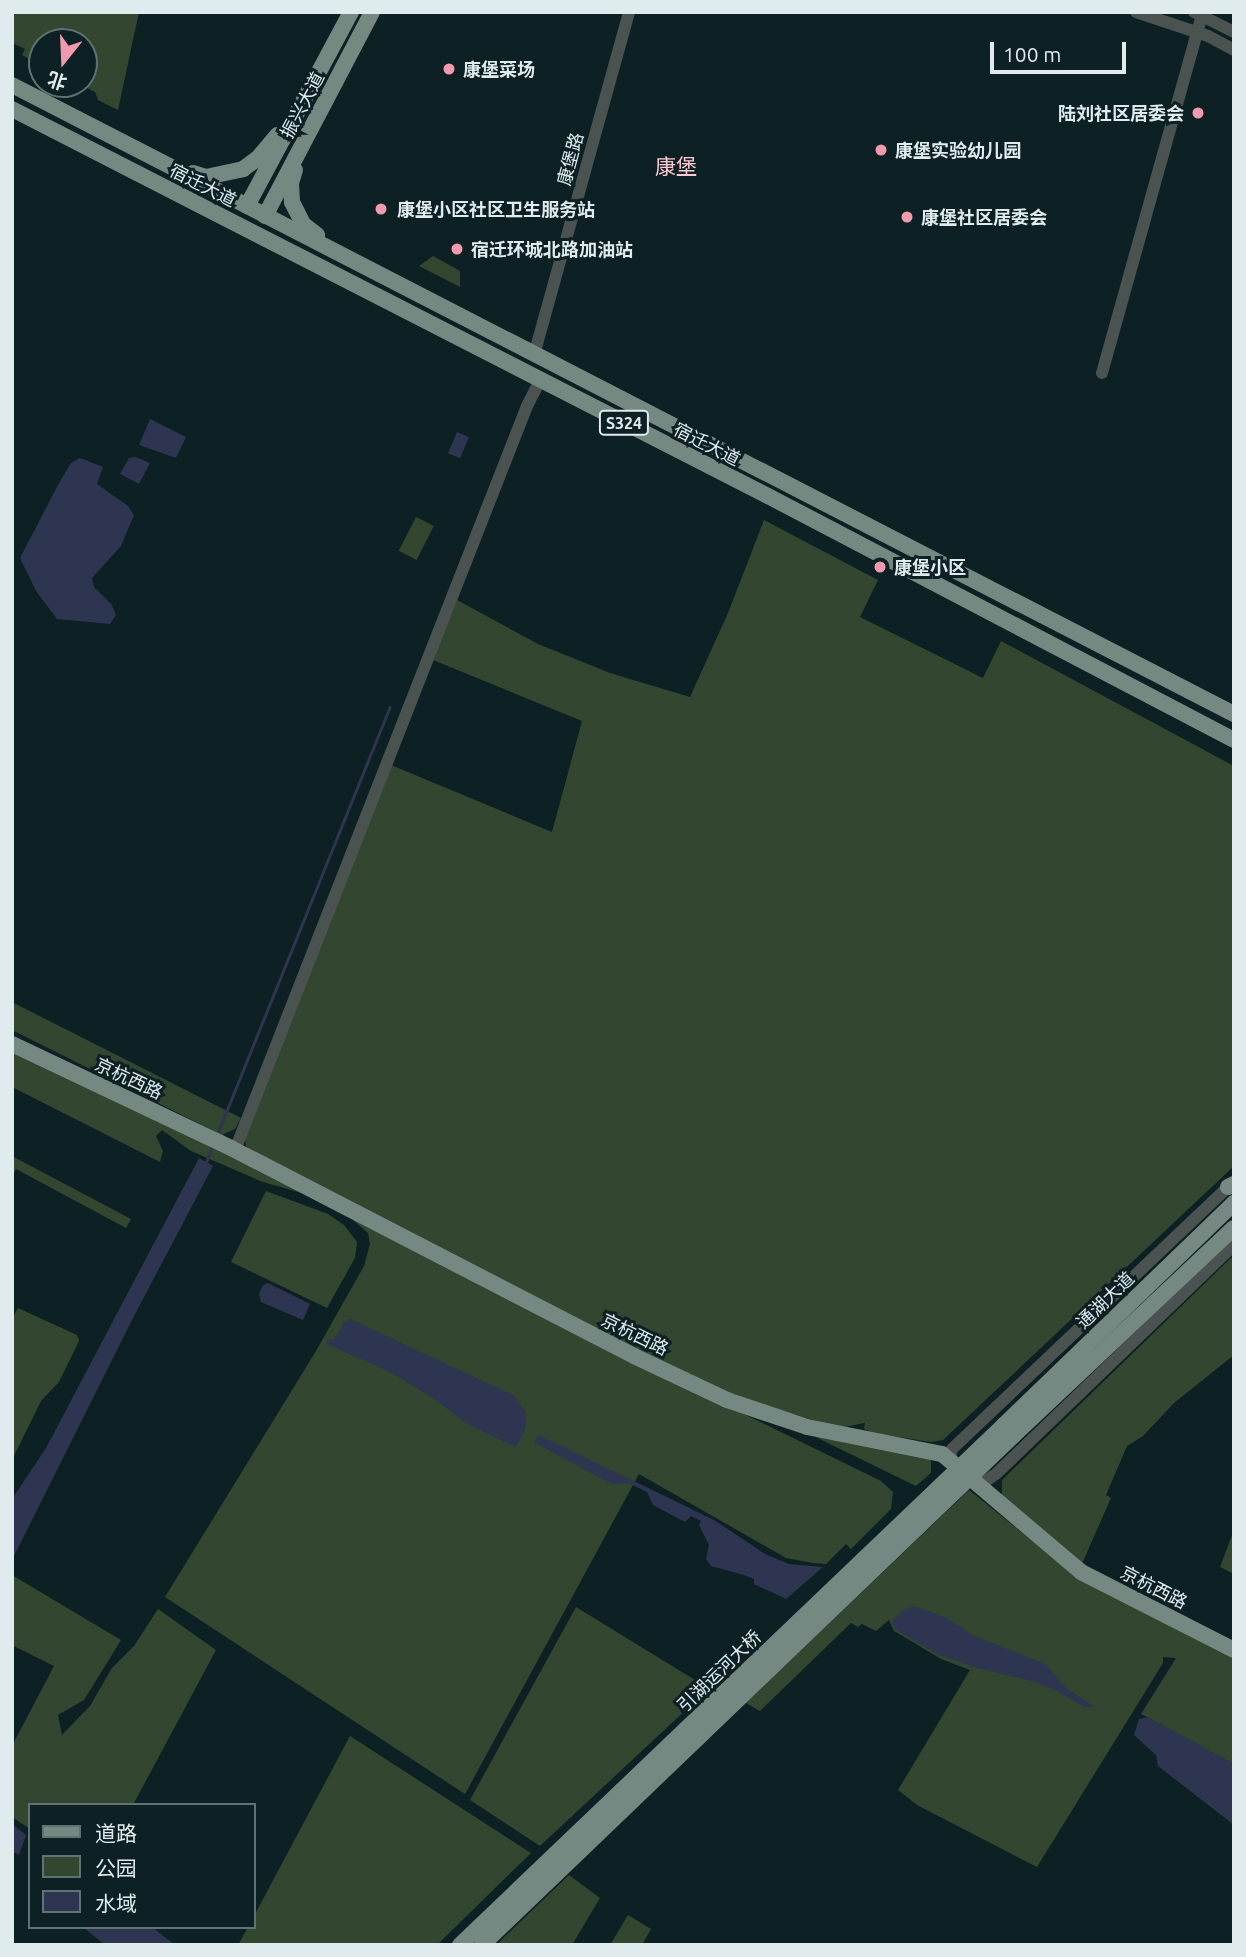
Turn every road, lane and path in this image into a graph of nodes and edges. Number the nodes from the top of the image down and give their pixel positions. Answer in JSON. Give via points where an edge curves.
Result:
{"nodes":[{"id":1,"x":351,"y":12,"type":"edge"},
{"id":2,"x":372,"y":12,"type":"edge"},
{"id":3,"x":629,"y":12,"type":"edge"},
{"id":4,"x":1136,"y":12,"type":"edge"},
{"id":5,"x":1198,"y":14,"type":"edge"},
{"id":6,"x":1197,"y":32,"type":"junction"},
{"id":7,"x":1234,"y":32,"type":"edge"},
{"id":8,"x":1234,"y":50,"type":"edge"},
{"id":9,"x":12,"y":85,"type":"edge"},
{"id":10,"x":305,"y":100,"type":"junction"},
{"id":11,"x":12,"y":109,"type":"edge"},
{"id":12,"x":319,"y":113,"type":"junction"},
{"id":13,"x":155,"y":159,"type":"junction"},
{"id":14,"x":247,"y":206,"type":"junction"},
{"id":15,"x":265,"y":216,"type":"junction"},
{"id":16,"x":359,"y":265,"type":"junction"},
{"id":17,"x":534,"y":355,"type":"junction"},
{"id":18,"x":1102,"y":373,"type":"dead end"},
{"id":19,"x":540,"y":380,"type":"junction"},
{"id":20,"x":1234,"y":714,"type":"edge"},
{"id":21,"x":1234,"y":740,"type":"edge"},
{"id":22,"x":12,"y":1044,"type":"edge"},
{"id":23,"x":234,"y":1150,"type":"junction"},
{"id":24,"x":1232,"y":1184,"type":"edge"},
{"id":25,"x":1234,"y":1203,"type":"edge"},
{"id":26,"x":1234,"y":1228,"type":"edge"},
{"id":27,"x":1234,"y":1245,"type":"edge"},
{"id":28,"x":1009,"y":1430,"type":"junction"},
{"id":29,"x":950,"y":1459,"type":"junction"},
{"id":30,"x":980,"y":1485,"type":"junction"},
{"id":31,"x":1234,"y":1650,"type":"edge"},
{"id":32,"x":460,"y":1945,"type":"edge"},
{"id":33,"x":482,"y":1945,"type":"edge"}],
"edges":[{"from":1,"to":10,"type":"main road","name":"振兴大道"},
{"from":2,"to":12,"type":"main road","name":"振兴大道"},
{"from":3,"to":17,"type":"street","name":"康堡路"},
{"from":4,"to":6,"type":"street"},
{"from":5,"to":6,"type":"street"},
{"from":5,"to":7,"type":"street"},
{"from":6,"to":8,"type":"street"},
{"from":6,"to":18,"type":"street"},
{"from":9,"to":13,"type":"main road","name":"宿迁大道","number":"S324"},
{"from":10,"to":13,"type":"main road","via":[[258,158],[243,169],[206,177]]},
{"from":10,"to":14,"type":"main road","name":"振兴大道"},
{"from":11,"to":19,"type":"main road","name":"宿迁大道","number":"S324"},
{"from":12,"to":15,"type":"main road","name":"振兴大道"},
{"from":12,"to":16,"type":"main road","via":[[294,171],[292,202],[303,224]]},
{"from":13,"to":14,"type":"main road","name":"宿迁大道","number":"S324"},
{"from":14,"to":15,"type":"main road","name":"宿迁大道","number":"S324"},
{"from":15,"to":16,"type":"main road","name":"宿迁大道","number":"S324"},
{"from":16,"to":17,"type":"main road","name":"宿迁大道","number":"S324"},
{"from":17,"to":20,"type":"main road","name":"宿迁大道","number":"S324"},
{"from":19,"to":21,"type":"main road","name":"宿迁大道","number":"S324"},
{"from":19,"to":23,"type":"street"},
{"from":22,"to":23,"type":"main road","name":"京杭西路"},
{"from":23,"to":29,"type":"main road","name":"京杭西路","via":[[727,1400],[807,1427],[922,1449]]},
{"from":24,"to":29,"type":"street","via":[[952,1449]]},
{"from":25,"to":28,"type":"main road","name":"通湖大道"},
{"from":26,"to":28,"type":"main road","name":"通湖大道"},
{"from":27,"to":30,"type":"street"},
{"from":28,"to":32,"type":"main road","name":"引湖运河大桥","bridge":true},
{"from":28,"to":33,"type":"main road","name":"引湖运河大桥","bridge":true},
{"from":29,"to":30,"type":"main road","name":"京杭西路"},
{"from":30,"to":31,"type":"main road","name":"京杭西路","via":[[1081,1572]]}]}
